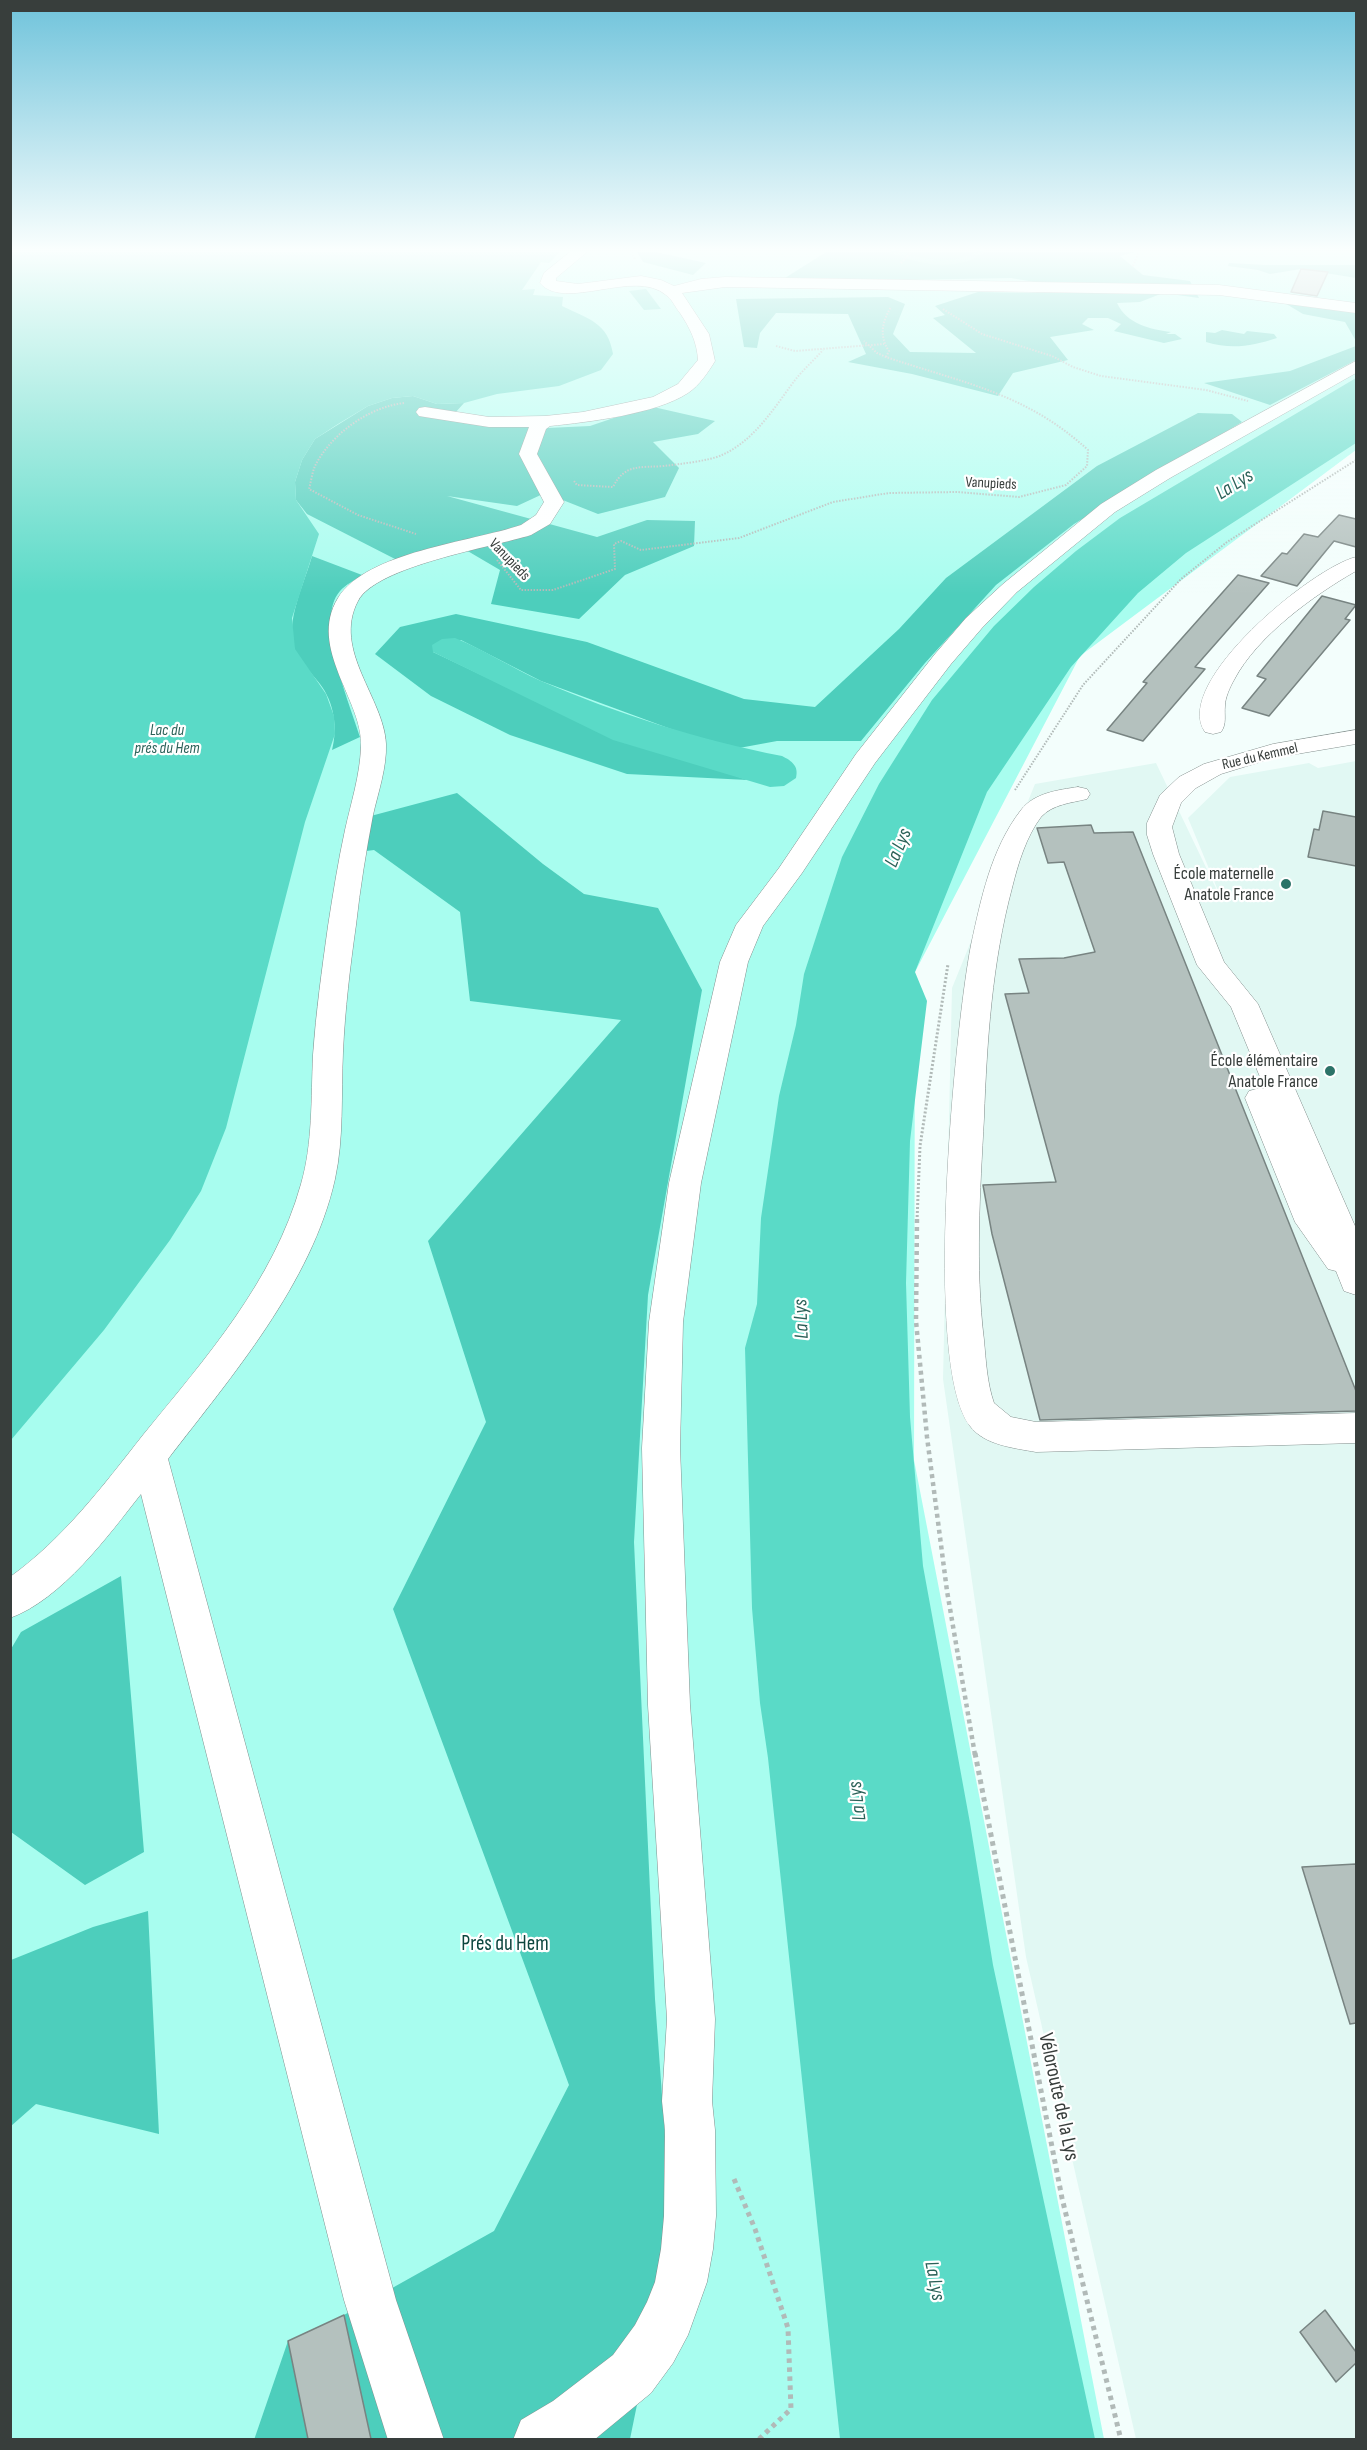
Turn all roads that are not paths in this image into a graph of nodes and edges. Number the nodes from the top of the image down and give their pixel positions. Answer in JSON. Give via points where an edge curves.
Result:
{"nodes":[{"id":1,"x":702,"y":366,"type":"edge"},
{"id":2,"x":1356,"y":366,"type":"edge"},
{"id":3,"x":434,"y":413,"type":"road end"},
{"id":4,"x":544,"y":421,"type":"junction"},
{"id":5,"x":1356,"y":563,"type":"edge"},
{"id":6,"x":1213,"y":727,"type":"dead end"},
{"id":7,"x":1356,"y":737,"type":"edge"},
{"id":8,"x":1078,"y":794,"type":"dead end"},
{"id":9,"x":1355,"y":1278,"type":"edge"},
{"id":10,"x":1356,"y":1428,"type":"edge"},
{"id":11,"x":143,"y":1463,"type":"junction"},
{"id":12,"x":10,"y":1600,"type":"edge"},
{"id":13,"x":416,"y":2439,"type":"edge"},
{"id":14,"x":541,"y":2439,"type":"edge"}],
"edges":[{"from":1,"to":4,"type":"street","via":[[684,388],[658,401]]},
{"from":2,"to":14,"type":"street","via":[[1108,508],[1010,588],[974,623],[907,702],[750,925],[734,962],[685,1183],[666,1334],[662,1448],[669,1705],[691,2019],[687,2249],[669,2316],[632,2374],[573,2421]]},
{"from":3,"to":4,"type":"street","via":[[489,422]]},
{"from":4,"to":11,"type":"street","via":[[538,426],[528,454],[554,502],[538,525],[366,579],[352,591],[345,604],[341,621],[346,659],[374,744],[351,862],[339,954],[318,1183],[290,1255],[267,1296]]},
{"from":5,"to":6,"type":"street","via":[[1297,600],[1249,645],[1212,701]]},
{"from":7,"to":9,"type":"street","name":"Rue du Kemmel","via":[[1233,761],[1197,775],[1170,798],[1161,820],[1160,837],[1304,1209],[1321,1238]]},
{"from":8,"to":10,"type":"street","via":[[1052,798],[1031,813],[1018,835],[999,887],[985,948],[973,1035],[960,1233],[965,1333],[973,1390],[982,1415],[995,1427],[1036,1437]]},
{"from":11,"to":12,"type":"street","via":[[80,1541]]},
{"from":11,"to":13,"type":"street","via":[[153,1466],[370,2300]]}]}
